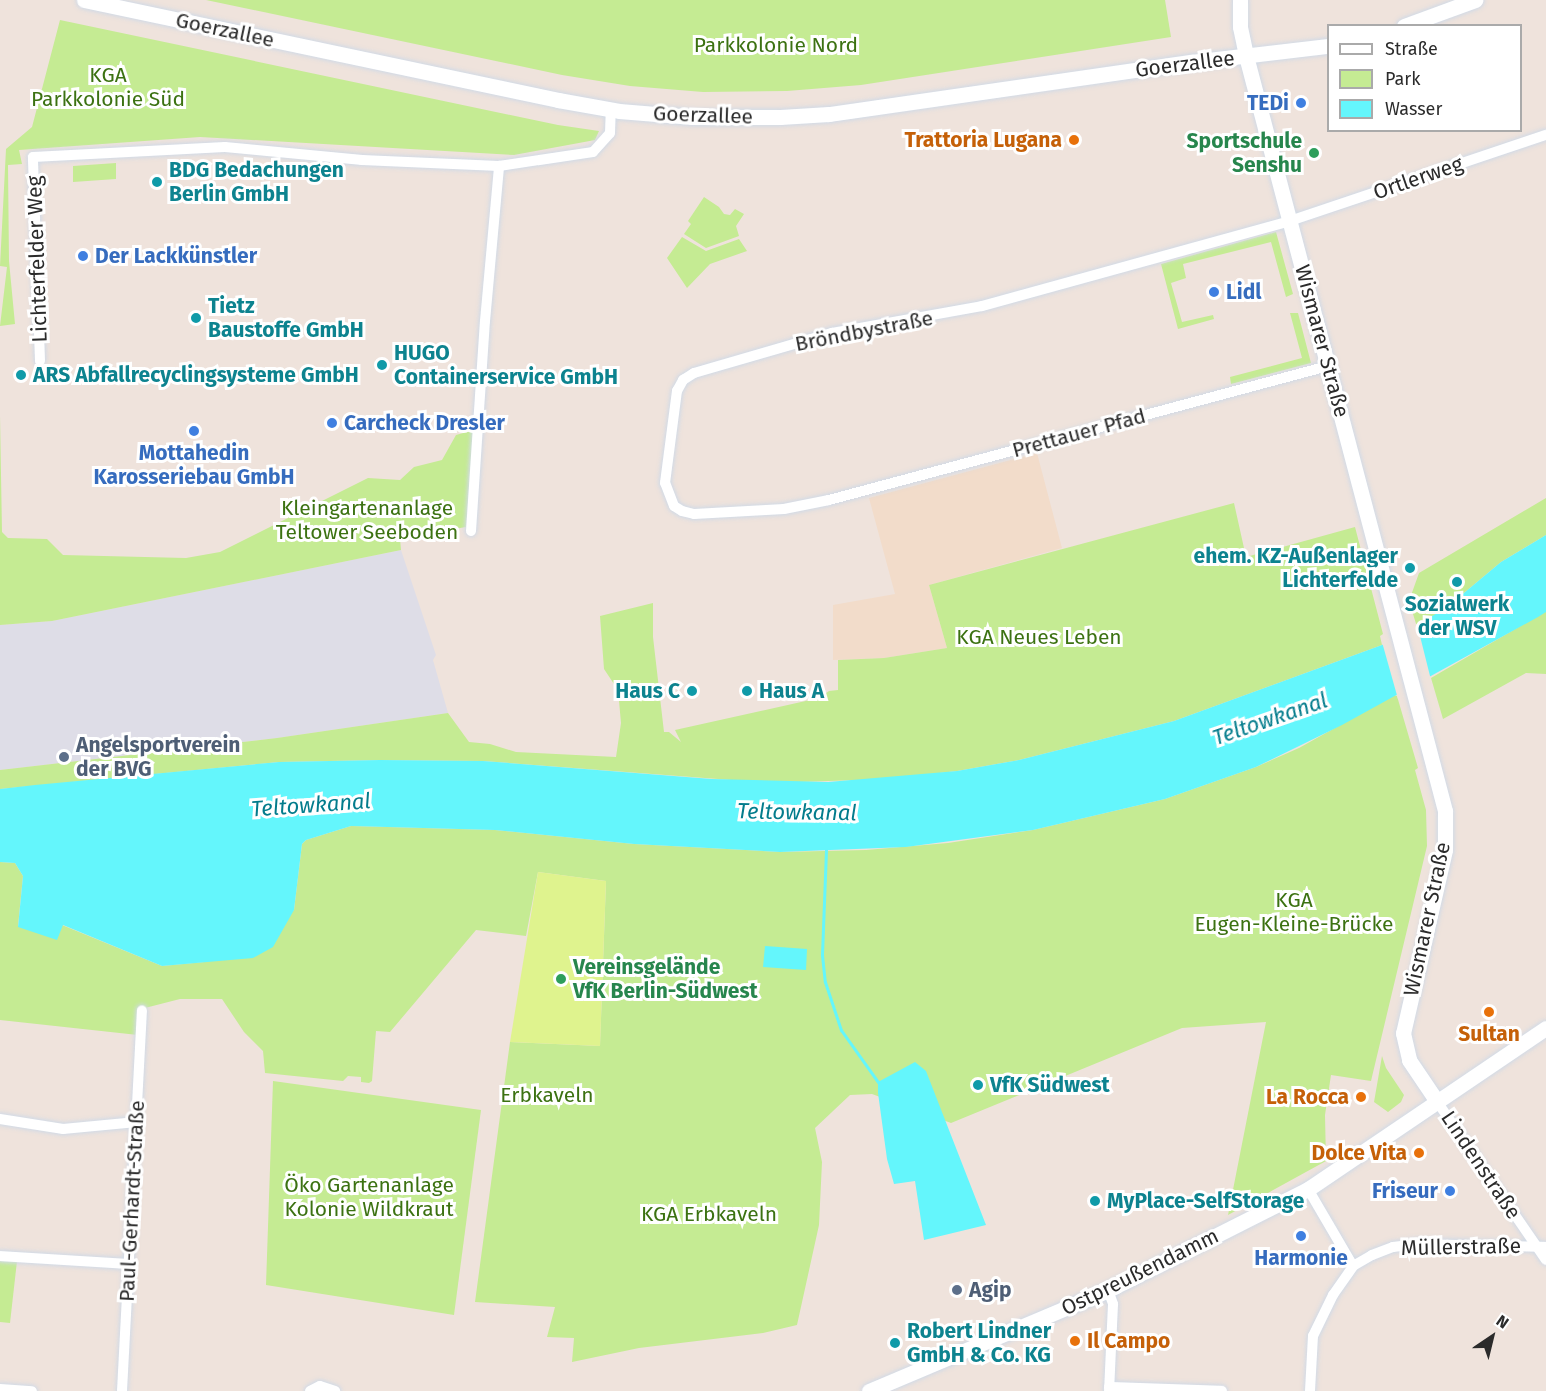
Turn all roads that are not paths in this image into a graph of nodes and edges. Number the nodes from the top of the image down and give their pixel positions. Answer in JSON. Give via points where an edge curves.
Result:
{"nodes":[{"id":1,"x":84,"y":0,"type":"edge"},
{"id":2,"x":1240,"y":0,"type":"edge"},
{"id":3,"x":1475,"y":0,"type":"edge"},
{"id":4,"x":1409,"y":24,"type":"edge"},
{"id":5,"x":1327,"y":46,"type":"edge"},
{"id":6,"x":1246,"y":56,"type":"junction"},
{"id":7,"x":611,"y":110,"type":"junction"},
{"id":8,"x":1546,"y":135,"type":"edge"},
{"id":9,"x":499,"y":166,"type":"junction"},
{"id":10,"x":1290,"y":221,"type":"junction"},
{"id":11,"x":40,"y":361,"type":"dead end"},
{"id":12,"x":1328,"y":366,"type":"junction"},
{"id":13,"x":829,"y":500,"type":"joint"},
{"id":14,"x":471,"y":531,"type":"dead end"},
{"id":15,"x":142,"y":1011,"type":"dead end"},
{"id":16,"x":1546,"y":1028,"type":"edge"},
{"id":17,"x":1436,"y":1100,"type":"junction"},
{"id":18,"x":0,"y":1119,"type":"edge"},
{"id":19,"x":137,"y":1122,"type":"junction"},
{"id":20,"x":1308,"y":1189,"type":"junction"},
{"id":21,"x":1541,"y":1247,"type":"edge"},
{"id":22,"x":0,"y":1256,"type":"edge"},
{"id":23,"x":1546,"y":1260,"type":"edge"},
{"id":24,"x":128,"y":1264,"type":"junction"},
{"id":25,"x":1353,"y":1266,"type":"junction"},
{"id":26,"x":1108,"y":1290,"type":"junction"},
{"id":27,"x":0,"y":1389,"type":"edge"},
{"id":28,"x":1109,"y":1389,"type":"edge"},
{"id":29,"x":32,"y":1391,"type":"edge"},
{"id":30,"x":122,"y":1391,"type":"edge"},
{"id":31,"x":310,"y":1391,"type":"edge"},
{"id":32,"x":335,"y":1391,"type":"edge"},
{"id":33,"x":869,"y":1391,"type":"edge"},
{"id":34,"x":1210,"y":1391,"type":"edge"},
{"id":35,"x":1222,"y":1391,"type":"edge"},
{"id":36,"x":1310,"y":1391,"type":"edge"}],
"edges":[{"from":1,"to":7,"type":"main road","name":"Goerzallee"},
{"from":2,"to":6,"type":"main road","name":"Wismarer Straße"},
{"from":3,"to":4,"type":"main road"},
{"from":5,"to":6,"type":"main road","name":"Goerzallee"},
{"from":6,"to":7,"type":"main road","name":"Goerzallee","via":[[829,114],[711,117]]},
{"from":6,"to":10,"type":"main road","name":"Wismarer Straße"},
{"from":7,"to":9,"type":"street","name":"Lichterfelder Weg","via":[[610,133],[593,152]]},
{"from":8,"to":10,"type":"street","name":"Ortlerweg"},
{"from":9,"to":11,"type":"street","name":"Lichterfelder Weg","via":[[362,160],[225,147],[33,157]]},
{"from":9,"to":14,"type":"street"},
{"from":10,"to":12,"type":"main road","name":"Wismarer Straße"},
{"from":10,"to":13,"type":"street","name":"Bröndbystraße","via":[[979,306],[832,333],[694,373],[683,380],[676,391],[665,483],[674,506],[694,513],[759,512]]},
{"from":12,"to":13,"type":"street","name":"Prettauer Pfad"},
{"from":12,"to":17,"type":"main road","name":"Wismarer Straße","via":[[1441,787],[1446,828],[1403,1038],[1409,1060]]},
{"from":15,"to":19,"type":"street","name":"Paul-Gerhardt-Straße"},
{"from":16,"to":17,"type":"main road","name":"Ostpreußendamm"},
{"from":17,"to":20,"type":"main road","name":"Ostpreußendamm"},
{"from":17,"to":21,"type":"street","name":"Lindenstraße"},
{"from":18,"to":19,"type":"street","via":[[63,1129]]},
{"from":19,"to":24,"type":"street","name":"Paul-Gerhardt-Straße"},
{"from":20,"to":25,"type":"street"},
{"from":20,"to":26,"type":"main road","name":"Ostpreußendamm"},
{"from":21,"to":23,"type":"street","name":"Lindenstraße"},
{"from":21,"to":25,"type":"street","name":"Müllerstraße","via":[[1416,1244],[1394,1247]]},
{"from":22,"to":24,"type":"street"},
{"from":24,"to":30,"type":"street","name":"Paul-Gerhardt-Straße"},
{"from":25,"to":36,"type":"street","name":"Müllerstraße","via":[[1313,1336]]},
{"from":26,"to":28,"type":"street","via":[[1113,1304]]},
{"from":26,"to":33,"type":"main road","name":"Ostpreußendamm"},
{"from":27,"to":29,"type":"street"},
{"from":28,"to":34,"type":"street"},
{"from":31,"to":32,"type":"street","via":[[326,1386]]},
{"from":34,"to":35,"type":"street"}]}
